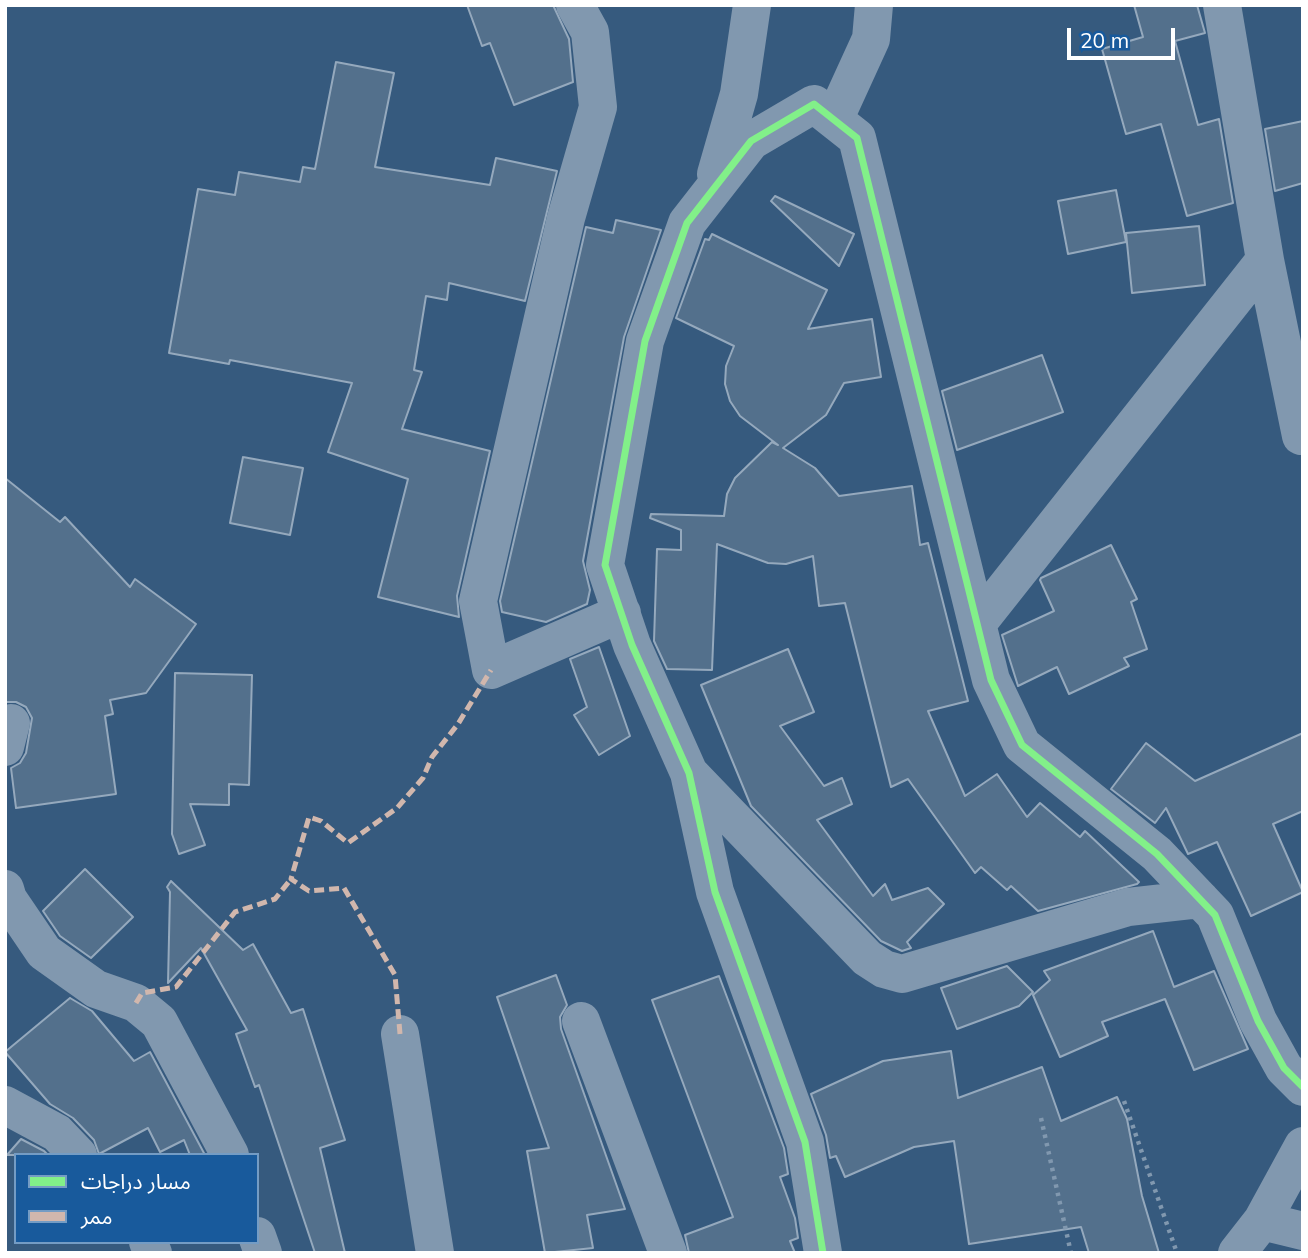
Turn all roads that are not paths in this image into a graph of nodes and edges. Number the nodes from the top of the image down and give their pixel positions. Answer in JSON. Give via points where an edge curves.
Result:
{"nodes":[{"id":1,"x":575,"y":5,"type":"edge"},
{"id":2,"x":751,"y":5,"type":"edge"},
{"id":3,"x":874,"y":5,"type":"edge"},
{"id":4,"x":1222,"y":5,"type":"edge"},
{"id":5,"x":834,"y":120,"type":"junction"},
{"id":6,"x":710,"y":193,"type":"junction"},
{"id":7,"x":1265,"y":260,"type":"junction"},
{"id":8,"x":1301,"y":436,"type":"edge"},
{"id":9,"x":622,"y":613,"type":"junction"},
{"id":10,"x":977,"y":624,"type":"junction"},
{"id":11,"x":690,"y":773,"type":"junction"},
{"id":12,"x":5,"y":889,"type":"edge"},
{"id":13,"x":1200,"y":899,"type":"junction"},
{"id":14,"x":581,"y":1021,"type":"dead end"},
{"id":15,"x":400,"y":1034,"type":"dead end"},
{"id":16,"x":1303,"y":1087,"type":"edge"},
{"id":17,"x":5,"y":1105,"type":"edge"},
{"id":18,"x":1303,"y":1146,"type":"edge"},
{"id":19,"x":76,"y":1153,"type":"edge"},
{"id":20,"x":229,"y":1153,"type":"edge"},
{"id":21,"x":1262,"y":1221,"type":"junction"},
{"id":22,"x":1303,"y":1231,"type":"edge"},
{"id":23,"x":435,"y":1253,"type":"edge"},
{"id":24,"x":668,"y":1253,"type":"edge"},
{"id":25,"x":823,"y":1253,"type":"edge"},
{"id":26,"x":1237,"y":1253,"type":"edge"}],
"edges":[{"from":1,"to":9,"type":"street","via":[[590,32],[598,107],[566,218],[478,601],[491,670]]},
{"from":2,"to":6,"type":"street","via":[[739,94]]},
{"from":3,"to":5,"type":"street","via":[[871,39]]},
{"from":4,"to":7,"type":"street"},
{"from":5,"to":6,"type":"street","via":[[814,104],[751,141]]},
{"from":5,"to":10,"type":"street","via":[[857,138]]},
{"from":6,"to":9,"type":"street","via":[[687,223],[645,341],[606,565]]},
{"from":7,"to":8,"type":"street"},
{"from":7,"to":10,"type":"street"},
{"from":9,"to":11,"type":"street"},
{"from":10,"to":13,"type":"street","via":[[991,680],[1023,745],[1157,854]]},
{"from":11,"to":13,"type":"street","via":[[867,958],[902,974],[1128,907]]},
{"from":11,"to":25,"type":"street","via":[[715,892],[805,1142]]},
{"from":12,"to":20,"type":"street","via":[[44,951],[96,989],[136,1003],[159,1022]]},
{"from":13,"to":16,"type":"street","via":[[1215,915],[1258,1021],[1284,1068]]},
{"from":14,"to":24,"type":"street"},
{"from":15,"to":23,"type":"street"},
{"from":17,"to":19,"type":"street","via":[[57,1133]]},
{"from":18,"to":21,"type":"street"},
{"from":21,"to":22,"type":"street"},
{"from":21,"to":26,"type":"street"}]}
